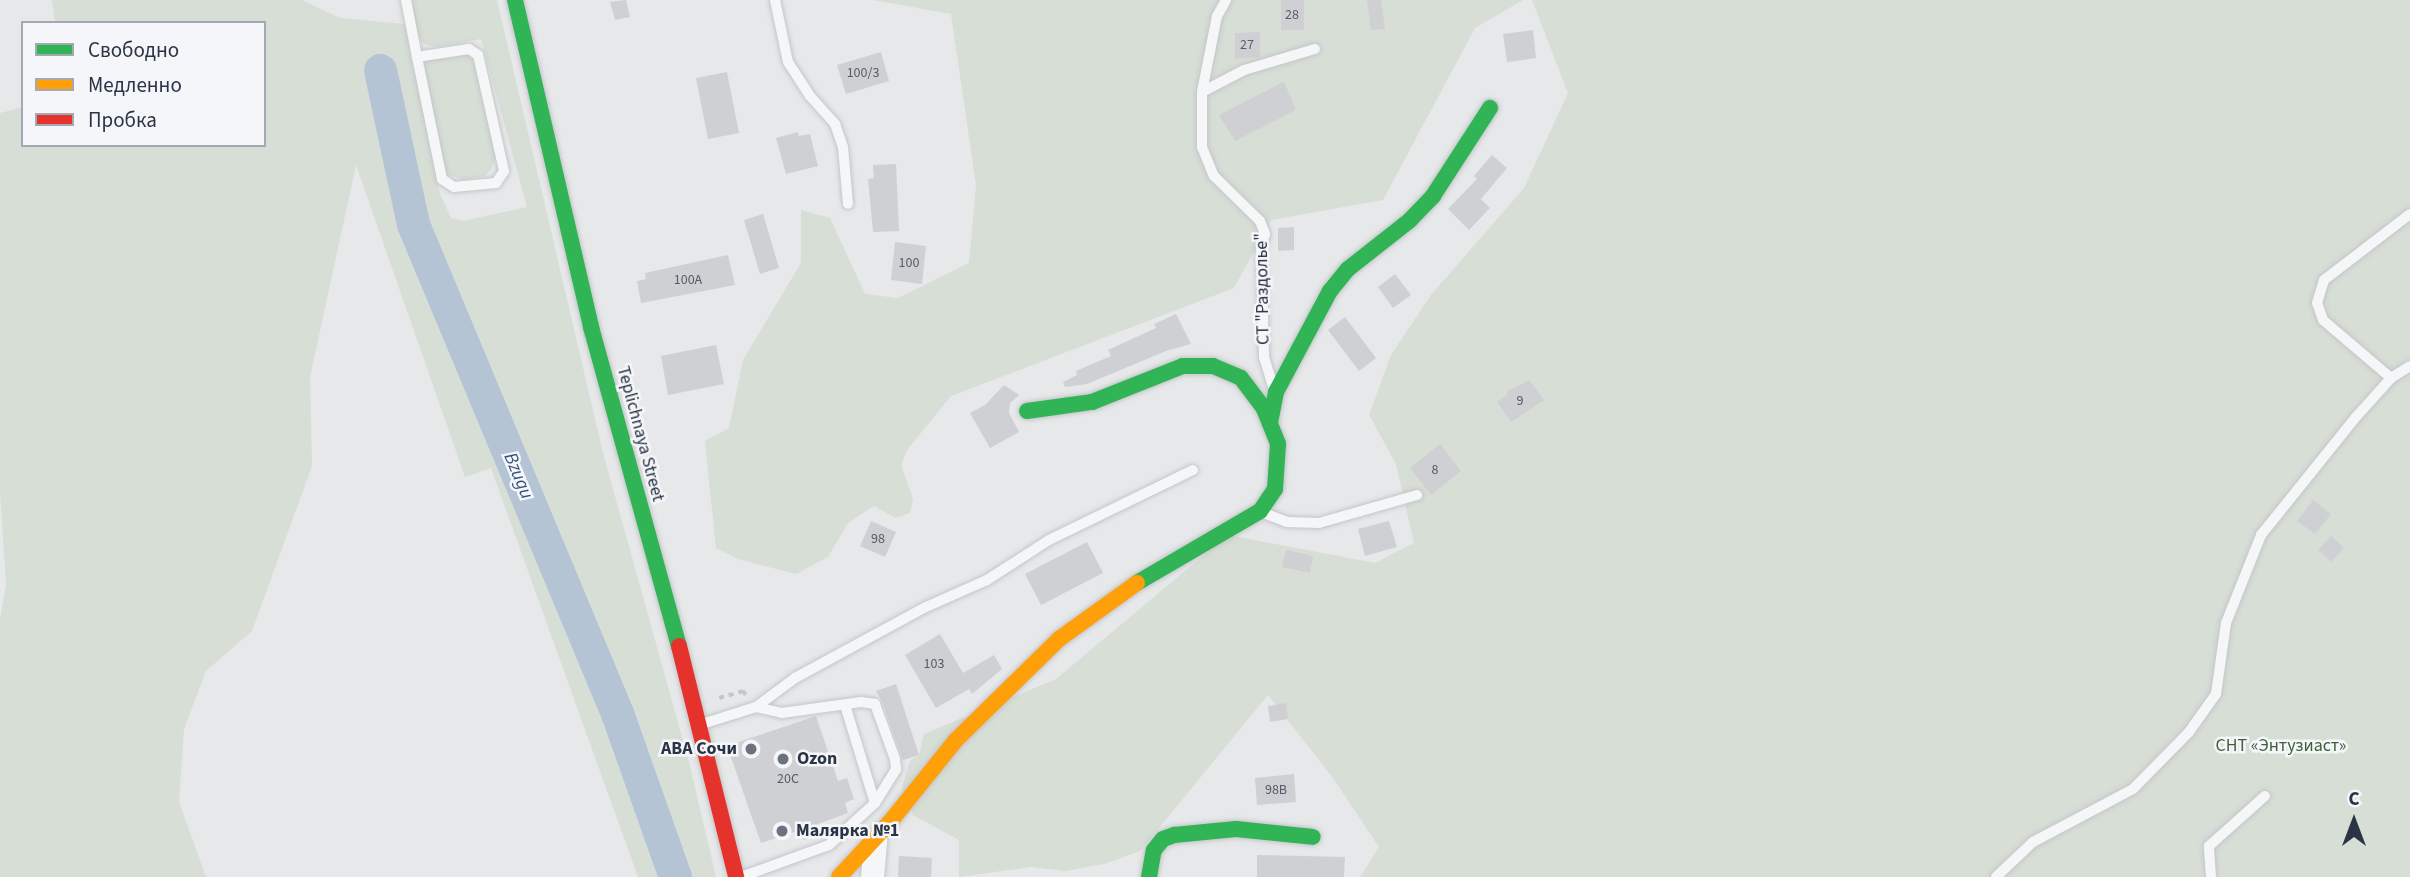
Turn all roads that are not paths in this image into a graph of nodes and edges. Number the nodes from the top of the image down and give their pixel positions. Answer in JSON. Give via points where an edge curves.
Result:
{"nodes":[{"id":1,"x":406,"y":0,"type":"edge"},
{"id":2,"x":515,"y":0,"type":"edge"},
{"id":3,"x":775,"y":0,"type":"edge"},
{"id":4,"x":1226,"y":0,"type":"edge"},
{"id":5,"x":1315,"y":49,"type":"dead end"},
{"id":6,"x":417,"y":57,"type":"junction"},
{"id":7,"x":1202,"y":92,"type":"junction"},
{"id":8,"x":1490,"y":108,"type":"dead end"},
{"id":9,"x":848,"y":204,"type":"dead end"},
{"id":10,"x":2410,"y":214,"type":"edge"},
{"id":11,"x":2410,"y":366,"type":"edge"},
{"id":12,"x":2391,"y":378,"type":"junction"},
{"id":13,"x":1276,"y":392,"type":"junction"},
{"id":14,"x":1027,"y":411,"type":"dead end"},
{"id":15,"x":1270,"y":423,"type":"junction"},
{"id":16,"x":1193,"y":470,"type":"dead end"},
{"id":17,"x":1417,"y":495,"type":"dead end"},
{"id":18,"x":1260,"y":511,"type":"junction"},
{"id":19,"x":845,"y":705,"type":"junction"},
{"id":20,"x":756,"y":707,"type":"junction"},
{"id":21,"x":699,"y":725,"type":"junction"},
{"id":22,"x":2264,"y":796,"type":"dead end"},
{"id":23,"x":875,"y":803,"type":"junction"},
{"id":24,"x":1312,"y":837,"type":"dead end"},
{"id":25,"x":875,"y":839,"type":"junction"},
{"id":26,"x":2009,"y":872,"type":"edge"},
{"id":27,"x":736,"y":877,"type":"edge"},
{"id":28,"x":741,"y":877,"type":"edge"},
{"id":29,"x":839,"y":877,"type":"edge"},
{"id":30,"x":872,"y":877,"type":"edge"},
{"id":31,"x":1149,"y":877,"type":"edge"},
{"id":32,"x":1997,"y":877,"type":"edge"},
{"id":33,"x":2211,"y":877,"type":"edge"}],
"edges":[{"from":1,"to":6,"type":"lane"},
{"from":2,"to":21,"type":"street","name":"Teplichnaya Street","via":[[591,327]]},
{"from":3,"to":9,"type":"lane","via":[[788,62],[835,124],[843,147]]},
{"from":4,"to":7,"type":"lane","name":"СТ \"Раздолье\"","via":[[1217,16]]},
{"from":5,"to":7,"type":"lane","via":[[1244,70]]},
{"from":6,"to":6,"type":"lane","via":[[442,179],[454,187],[496,183],[504,171],[478,55],[469,50]]},
{"from":7,"to":13,"type":"lane","name":"СТ \"Раздолье\"","via":[[1202,147],[1214,176],[1260,221],[1265,234],[1261,247],[1264,357]]},
{"from":8,"to":13,"type":"street","via":[[1433,196],[1348,269],[1330,291]]},
{"from":10,"to":12,"type":"lane","via":[[2324,280],[2317,303],[2323,320]]},
{"from":11,"to":12,"type":"lane"},
{"from":12,"to":26,"type":"lane","via":[[2261,535],[2226,623],[2216,694],[2189,733],[2133,789],[2033,842]]},
{"from":13,"to":15,"type":"street"},
{"from":14,"to":15,"type":"street","via":[[1092,402],[1183,366],[1213,366],[1241,378]]},
{"from":15,"to":18,"type":"street","via":[[1278,444],[1279,468],[1275,489]]},
{"from":16,"to":20,"type":"lane","via":[[1049,540],[987,580],[926,607],[795,678]]},
{"from":17,"to":18,"type":"lane","via":[[1319,523],[1287,522]]},
{"from":18,"to":25,"type":"street","via":[[1153,571],[1059,639],[956,740]]},
{"from":19,"to":20,"type":"lane","via":[[782,713]]},
{"from":19,"to":23,"type":"lane"},
{"from":19,"to":23,"type":"lane","via":[[875,704],[895,759],[894,777]]},
{"from":20,"to":21,"type":"lane"},
{"from":21,"to":27,"type":"street","name":"Teplichnaya Street"},
{"from":22,"to":33,"type":"lane","via":[[2208,846]]},
{"from":23,"to":28,"type":"lane","via":[[829,845]]},
{"from":24,"to":31,"type":"street","via":[[1236,829],[1174,835],[1154,850]]},
{"from":25,"to":29,"type":"street"},
{"from":25,"to":30,"type":"street"},
{"from":26,"to":32,"type":"lane"}]}
